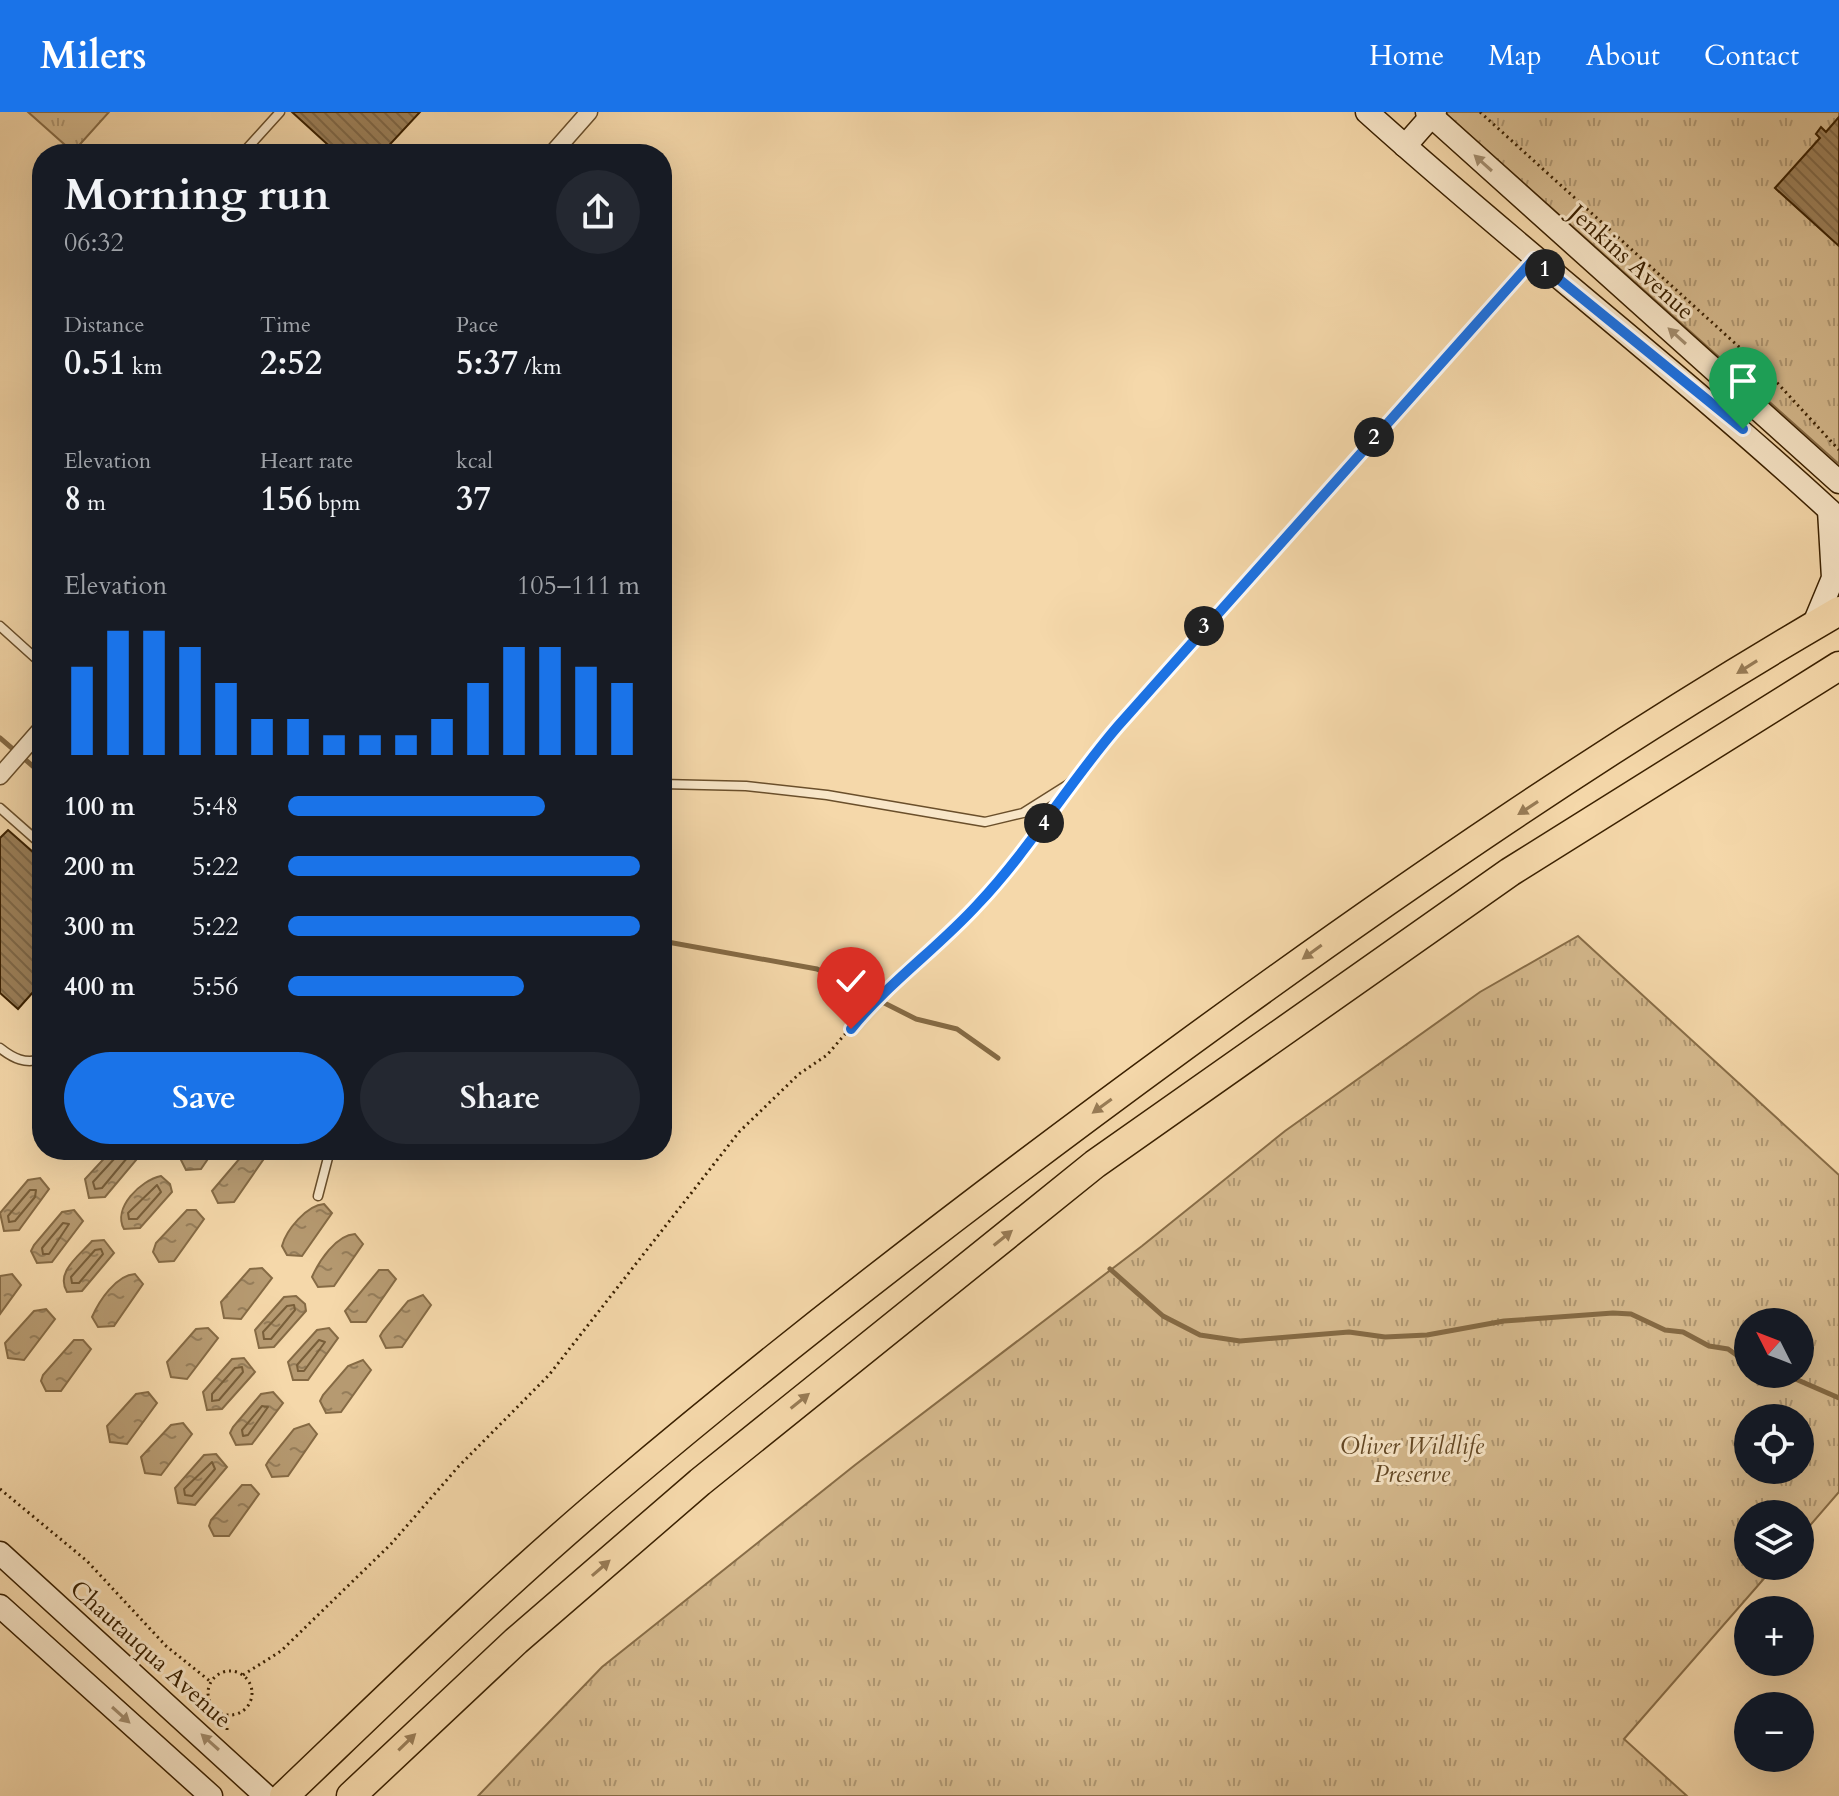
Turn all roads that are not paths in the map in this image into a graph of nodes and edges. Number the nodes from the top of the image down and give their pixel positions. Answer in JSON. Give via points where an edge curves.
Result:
{"nodes":[{"id":1,"x":280,"y":112,"type":"edge"},
{"id":2,"x":589,"y":112,"type":"edge"},
{"id":3,"x":1431,"y":113,"type":"edge"},
{"id":4,"x":1380,"y":116,"type":"edge"},
{"id":5,"x":251,"y":144,"type":"edge"},
{"id":6,"x":561,"y":144,"type":"edge"},
{"id":7,"x":1405,"y":146,"type":"junction"},
{"id":8,"x":1534,"y":259,"type":"junction"},
{"id":9,"x":1839,"y":482,"type":"edge"},
{"id":10,"x":1834,"y":514,"type":"edge"},
{"id":11,"x":1839,"y":611,"type":"edge"},
{"id":12,"x":0,"y":626,"type":"edge"},
{"id":13,"x":1813,"y":626,"type":"junction"},
{"id":14,"x":32,"y":655,"type":"edge"},
{"id":15,"x":1839,"y":666,"type":"edge"},
{"id":16,"x":32,"y":739,"type":"edge"},
{"id":17,"x":2,"y":775,"type":"edge"},
{"id":18,"x":672,"y":784,"type":"edge"},
{"id":19,"x":0,"y":808,"type":"edge"},
{"id":20,"x":32,"y":836,"type":"edge"},
{"id":21,"x":0,"y":1048,"type":"edge"},
{"id":22,"x":32,"y":1062,"type":"edge"},
{"id":23,"x":327,"y":1160,"type":"edge"},
{"id":24,"x":318,"y":1196,"type":"dead end"},
{"id":25,"x":0,"y":1553,"type":"edge"},
{"id":26,"x":0,"y":1606,"type":"edge"},
{"id":27,"x":361,"y":1791,"type":"edge"},
{"id":28,"x":211,"y":1796,"type":"edge"},
{"id":29,"x":266,"y":1796,"type":"edge"},
{"id":30,"x":284,"y":1796,"type":"edge"}],
"edges":[{"from":1,"to":5,"type":"lane"},
{"from":2,"to":6,"type":"street"},
{"from":3,"to":7,"type":"main road"},
{"from":9,"to":3,"type":"main road","name":"Jenkins Avenue","one_way":true},
{"from":4,"to":7,"type":"main road"},
{"from":7,"to":8,"type":"main road"},
{"from":8,"to":10,"type":"main road","via":[[1743,429]]},
{"from":8,"to":18,"type":"lane","via":[[1069,784],[1023,813],[985,822],[814,794]]},
{"from":10,"to":13,"type":"main road","via":[[1833,578]]},
{"from":11,"to":13,"type":"highway"},
{"from":12,"to":14,"type":"lane"},
{"from":13,"to":30,"type":"highway","one_way":true,"via":[[1368,912],[980,1195],[616,1489],[417,1667]]},
{"from":27,"to":15,"type":"highway","one_way":true,"via":[[516,1641],[700,1482],[1095,1164],[1510,872]]},
{"from":16,"to":17,"type":"street"},
{"from":19,"to":20,"type":"lane"},
{"from":21,"to":22,"type":"lane","via":[[18,1060]]},
{"from":23,"to":24,"type":"lane"},
{"from":29,"to":25,"type":"main road","name":"Chautauqua Avenue","one_way":true},
{"from":26,"to":28,"type":"main road","one_way":true}]}
